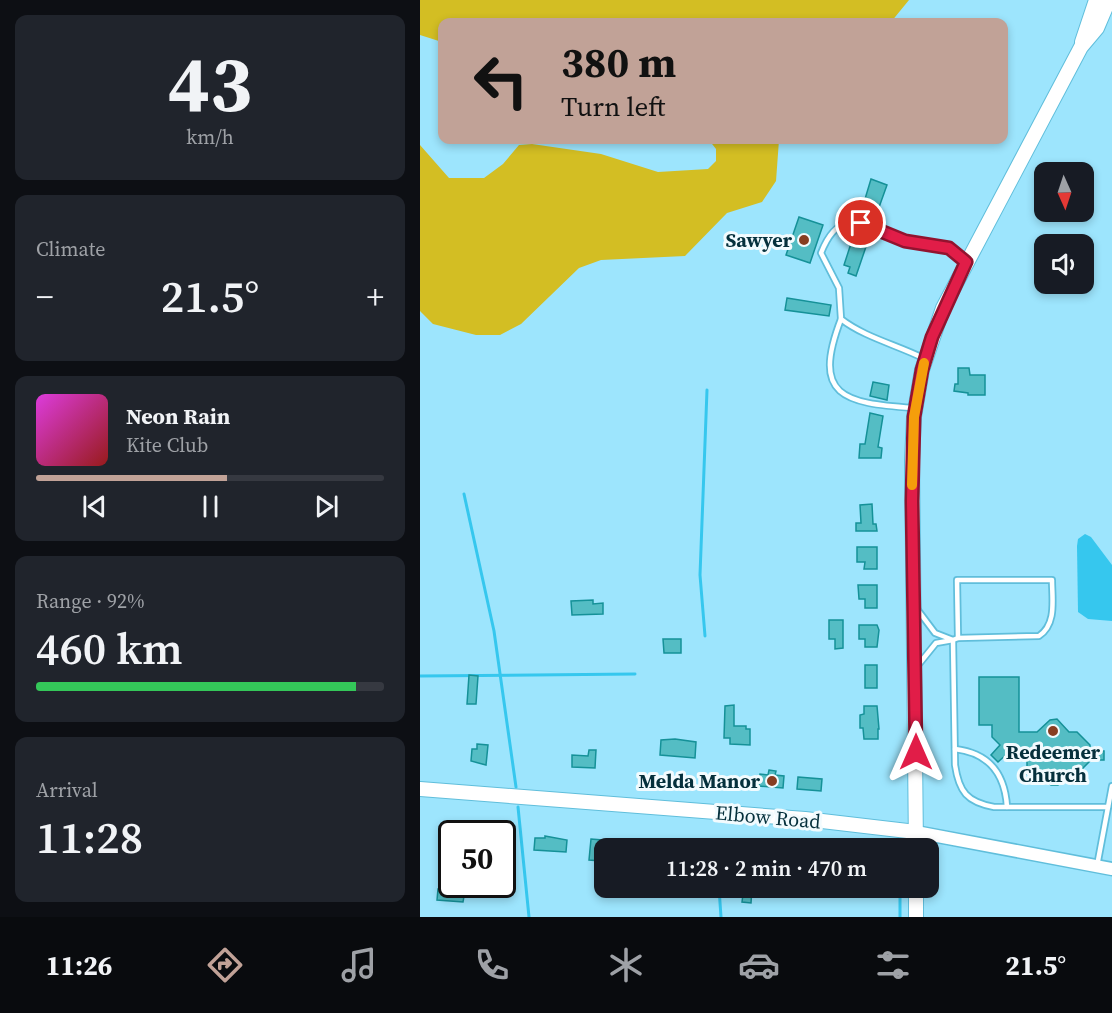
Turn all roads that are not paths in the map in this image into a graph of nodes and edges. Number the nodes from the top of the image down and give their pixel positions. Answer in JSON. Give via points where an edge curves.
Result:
{"nodes":[{"id":1,"x":1096,"y":0,"type":"edge"},
{"id":2,"x":1109,"y":0,"type":"edge"},
{"id":3,"x":1081,"y":47,"type":"junction"},
{"id":4,"x":966,"y":262,"type":"junction"},
{"id":5,"x":841,"y":319,"type":"junction"},
{"id":6,"x":926,"y":360,"type":"junction"},
{"id":7,"x":915,"y":408,"type":"junction"},
{"id":8,"x":914,"y":604,"type":"junction"},
{"id":9,"x":955,"y":639,"type":"junction"},
{"id":10,"x":915,"y":668,"type":"junction"},
{"id":11,"x":955,"y":749,"type":"junction"},
{"id":12,"x":1112,"y":786,"type":"edge"},
{"id":13,"x":420,"y":789,"type":"edge"},
{"id":14,"x":1007,"y":807,"type":"junction"},
{"id":15,"x":1108,"y":807,"type":"junction"},
{"id":16,"x":1104,"y":828,"type":"junction"},
{"id":17,"x":1112,"y":830,"type":"edge"},
{"id":18,"x":916,"y":832,"type":"junction"},
{"id":19,"x":916,"y":838,"type":"edge"},
{"id":20,"x":1097,"y":866,"type":"junction"},
{"id":21,"x":1112,"y":869,"type":"edge"},
{"id":22,"x":916,"y":898,"type":"edge"},
{"id":23,"x":916,"y":917,"type":"edge"}],
"edges":[{"from":1,"to":3,"type":"main road"},
{"from":2,"to":3,"type":"main road","via":[[1097,28]]},
{"from":3,"to":4,"type":"main road"},
{"from":4,"to":5,"type":"lane","via":[[949,248],[905,241],[861,223],[845,224],[829,234],[821,253],[839,288]]},
{"from":4,"to":6,"type":"main road"},
{"from":5,"to":6,"type":"lane","via":[[855,330]]},
{"from":5,"to":7,"type":"lane","via":[[829,363],[835,384],[843,394],[861,403]]},
{"from":6,"to":7,"type":"main road"},
{"from":7,"to":8,"type":"main road"},
{"from":8,"to":9,"type":"lane","via":[[935,633]]},
{"from":8,"to":10,"type":"main road"},
{"from":9,"to":9,"type":"lane","via":[[1039,636],[1047,631],[1052,618],[1052,580],[957,580]]},
{"from":9,"to":10,"type":"lane","via":[[936,643]]},
{"from":9,"to":11,"type":"lane"},
{"from":10,"to":18,"type":"main road"},
{"from":11,"to":14,"type":"lane","via":[[984,758],[996,770],[1003,783]]},
{"from":11,"to":14,"type":"lane","via":[[958,784],[968,797],[980,804]]},
{"from":12,"to":15,"type":"lane"},
{"from":13,"to":18,"type":"main road","name":"Elbow Road","via":[[806,819]]},
{"from":14,"to":15,"type":"lane"},
{"from":15,"to":16,"type":"lane"},
{"from":16,"to":17,"type":"lane"},
{"from":16,"to":20,"type":"lane"},
{"from":18,"to":19,"type":"main road"},
{"from":18,"to":20,"type":"street","name":"Elbow Road"},
{"from":20,"to":21,"type":"street","name":"Elbow Road"},
{"from":22,"to":23,"type":"main road"}]}
